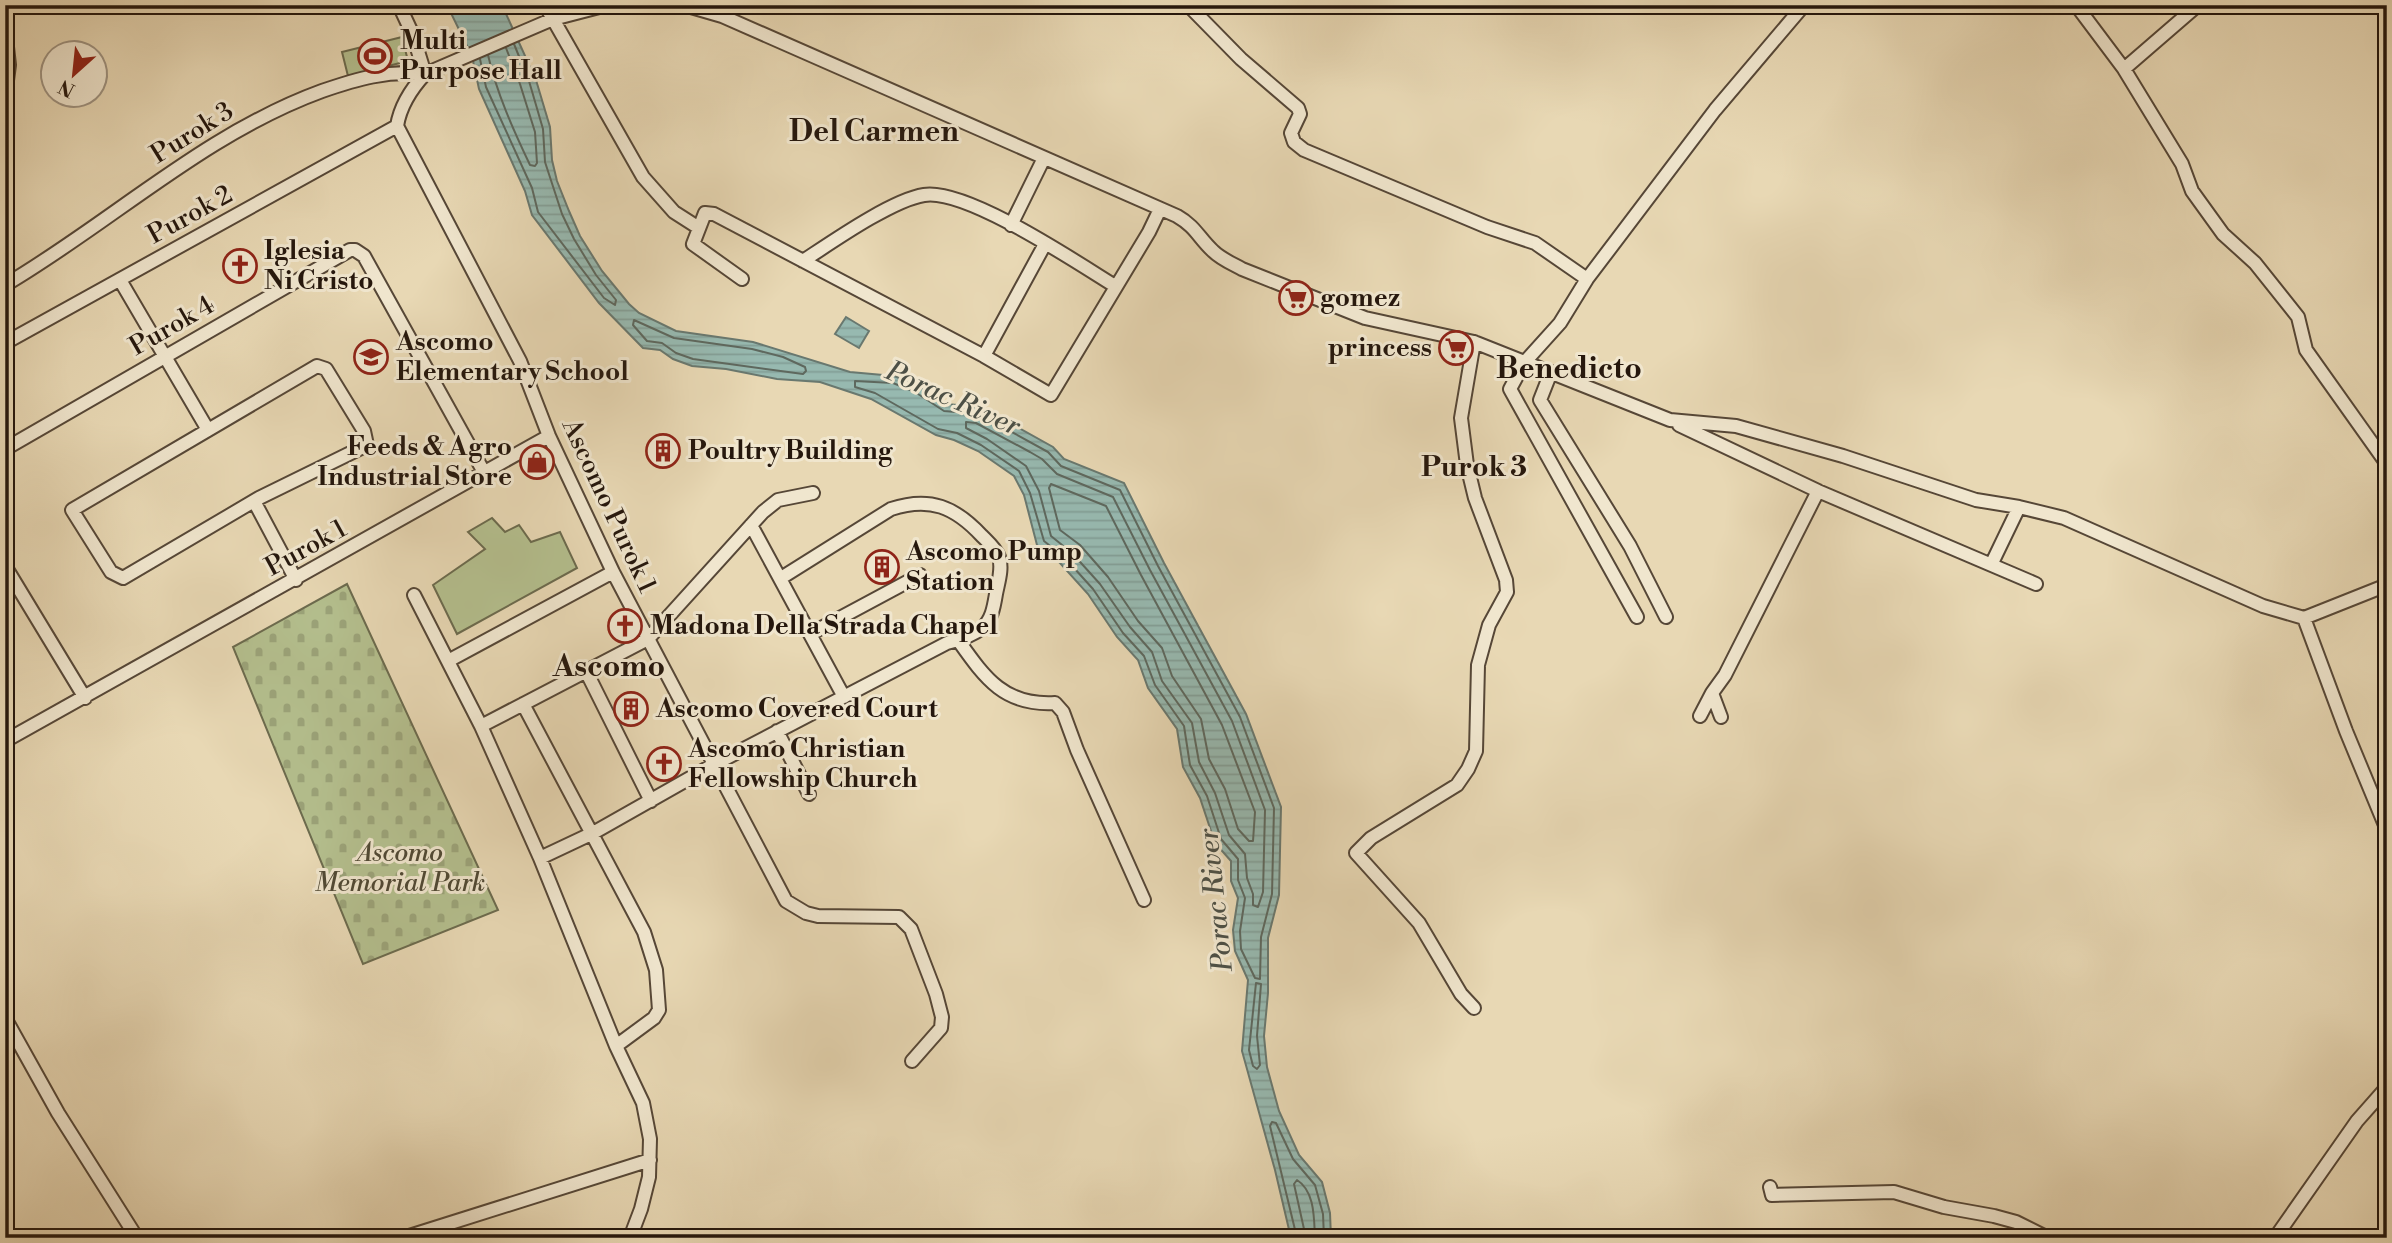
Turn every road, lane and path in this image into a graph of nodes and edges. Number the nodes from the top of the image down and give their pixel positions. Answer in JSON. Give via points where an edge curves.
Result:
{"nodes":[{"id":1,"x":399,"y":5,"type":"edge"},
{"id":2,"x":545,"y":5,"type":"edge"},
{"id":3,"x":607,"y":5,"type":"edge"},
{"id":4,"x":684,"y":5,"type":"edge"},
{"id":5,"x":1188,"y":5,"type":"edge"},
{"id":6,"x":1804,"y":5,"type":"edge"},
{"id":7,"x":2076,"y":5,"type":"edge"},
{"id":8,"x":2197,"y":5,"type":"edge"},
{"id":9,"x":553,"y":19,"type":"junction"},
{"id":10,"x":5,"y":29,"type":"edge"},
{"id":11,"x":2124,"y":69,"type":"junction"},
{"id":12,"x":425,"y":74,"type":"junction"},
{"id":13,"x":5,"y":96,"type":"edge"},
{"id":14,"x":397,"y":126,"type":"junction"},
{"id":15,"x":1044,"y":158,"type":"junction"},
{"id":16,"x":1160,"y":209,"type":"junction"},
{"id":17,"x":1010,"y":225,"type":"junction"},
{"id":18,"x":699,"y":228,"type":"junction"},
{"id":19,"x":1045,"y":244,"type":"junction"},
{"id":20,"x":803,"y":261,"type":"junction"},
{"id":21,"x":742,"y":279,"type":"dead end"},
{"id":22,"x":1587,"y":279,"type":"junction"},
{"id":23,"x":120,"y":281,"type":"junction"},
{"id":24,"x":5,"y":285,"type":"edge"},
{"id":25,"x":1115,"y":286,"type":"junction"},
{"id":26,"x":1474,"y":342,"type":"junction"},
{"id":27,"x":5,"y":343,"type":"edge"},
{"id":28,"x":984,"y":356,"type":"junction"},
{"id":29,"x":164,"y":357,"type":"junction"},
{"id":30,"x":1524,"y":363,"type":"junction"},
{"id":31,"x":1551,"y":372,"type":"junction"},
{"id":32,"x":1670,"y":420,"type":"junction"},
{"id":33,"x":208,"y":430,"type":"junction"},
{"id":34,"x":549,"y":436,"type":"junction"},
{"id":35,"x":5,"y":449,"type":"edge"},
{"id":36,"x":2387,"y":464,"type":"edge"},
{"id":37,"x":485,"y":474,"type":"junction"},
{"id":38,"x":1818,"y":491,"type":"junction"},
{"id":39,"x":813,"y":493,"type":"dead end"},
{"id":40,"x":254,"y":501,"type":"junction"},
{"id":41,"x":2019,"y":507,"type":"junction"},
{"id":42,"x":751,"y":526,"type":"junction"},
{"id":43,"x":1992,"y":563,"type":"junction"},
{"id":44,"x":5,"y":566,"type":"edge"},
{"id":45,"x":613,"y":572,"type":"junction"},
{"id":46,"x":920,"y":575,"type":"dead end"},
{"id":47,"x":781,"y":578,"type":"junction"},
{"id":48,"x":296,"y":580,"type":"junction"},
{"id":49,"x":2036,"y":584,"type":"dead end"},
{"id":50,"x":2387,"y":585,"type":"edge"},
{"id":51,"x":414,"y":595,"type":"dead end"},
{"id":52,"x":1637,"y":617,"type":"dead end"},
{"id":53,"x":1666,"y":617,"type":"dead end"},
{"id":54,"x":2304,"y":618,"type":"junction"},
{"id":55,"x":810,"y":635,"type":"junction"},
{"id":56,"x":648,"y":639,"type":"junction"},
{"id":57,"x":958,"y":640,"type":"junction"},
{"id":58,"x":447,"y":661,"type":"junction"},
{"id":59,"x":586,"y":671,"type":"junction"},
{"id":60,"x":1712,"y":693,"type":"junction"},
{"id":61,"x":844,"y":697,"type":"junction"},
{"id":62,"x":85,"y":698,"type":"junction"},
{"id":63,"x":523,"y":704,"type":"junction"},
{"id":64,"x":1700,"y":716,"type":"dead end"},
{"id":65,"x":1721,"y":717,"type":"dead end"},
{"id":66,"x":481,"y":726,"type":"junction"},
{"id":67,"x":777,"y":732,"type":"junction"},
{"id":68,"x":5,"y":741,"type":"edge"},
{"id":69,"x":713,"y":765,"type":"junction"},
{"id":70,"x":809,"y":794,"type":"dead end"},
{"id":71,"x":651,"y":801,"type":"junction"},
{"id":72,"x":2387,"y":830,"type":"edge"},
{"id":73,"x":593,"y":833,"type":"junction"},
{"id":74,"x":540,"y":858,"type":"junction"},
{"id":75,"x":1144,"y":900,"type":"dead end"},
{"id":76,"x":1475,"y":1008,"type":"dead end"},
{"id":77,"x":5,"y":1018,"type":"edge"},
{"id":78,"x":616,"y":1046,"type":"junction"},
{"id":79,"x":912,"y":1060,"type":"dead end"},
{"id":80,"x":2387,"y":1087,"type":"edge"},
{"id":81,"x":650,"y":1160,"type":"junction"},
{"id":82,"x":1770,"y":1187,"type":"dead end"},
{"id":83,"x":138,"y":1238,"type":"edge"},
{"id":84,"x":403,"y":1238,"type":"edge"},
{"id":85,"x":630,"y":1238,"type":"edge"},
{"id":86,"x":2048,"y":1238,"type":"edge"},
{"id":87,"x":2275,"y":1238,"type":"edge"}],
"edges":[{"from":1,"to":12,"type":"street"},
{"from":2,"to":9,"type":"street"},
{"from":3,"to":9,"type":"street"},
{"from":4,"to":15,"type":"street","via":[[722,16]]},
{"from":5,"to":22,"type":"street","via":[[1298,108],[1300,114],[1290,132],[1304,150],[1535,243]]},
{"from":6,"to":22,"type":"street","via":[[1716,110]]},
{"from":7,"to":11,"type":"street"},
{"from":8,"to":11,"type":"street"},
{"from":9,"to":12,"type":"street"},
{"from":9,"to":18,"type":"street","via":[[643,177],[674,212]]},
{"from":10,"to":13,"type":"street","via":[[9,65]]},
{"from":11,"to":36,"type":"street","via":[[2182,164],[2192,191],[2223,234],[2255,263],[2298,317],[2306,350]]},
{"from":12,"to":14,"type":"street","via":[[404,104]]},
{"from":12,"to":24,"type":"street","name":"Purok 3","via":[[361,77],[241,128]]},
{"from":14,"to":23,"type":"street","name":"Purok 2"},
{"from":14,"to":34,"type":"street","name":"Ascomo Purok 1","via":[[520,361]]},
{"from":15,"to":16,"type":"street"},
{"from":15,"to":17,"type":"street"},
{"from":16,"to":25,"type":"street"},
{"from":16,"to":26,"type":"street","via":[[1192,225],[1213,251],[1242,270],[1365,318]]},
{"from":17,"to":19,"type":"street"},
{"from":17,"to":20,"type":"street","via":[[949,196],[922,195]]},
{"from":18,"to":20,"type":"street","via":[[705,212],[714,214]]},
{"from":18,"to":21,"type":"street","via":[[693,244]]},
{"from":19,"to":25,"type":"street"},
{"from":19,"to":28,"type":"street"},
{"from":20,"to":28,"type":"street"},
{"from":22,"to":30,"type":"street","via":[[1560,323]]},
{"from":23,"to":27,"type":"street","name":"Purok 2"},
{"from":23,"to":29,"type":"street"},
{"from":25,"to":28,"type":"street","via":[[1051,395]]},
{"from":26,"to":30,"type":"street"},
{"from":26,"to":76,"type":"street","via":[[1461,418],[1467,465],[1507,592],[1489,625],[1478,665],[1476,751],[1457,785],[1371,838],[1356,853],[1419,923],[1461,994]]},
{"from":29,"to":33,"type":"street"},
{"from":29,"to":35,"type":"street","name":"Purok 4"},
{"from":29,"to":37,"type":"street","name":"Purok 4","via":[[350,250],[359,251]]},
{"from":30,"to":31,"type":"street"},
{"from":30,"to":52,"type":"street","via":[[1510,389]]},
{"from":31,"to":32,"type":"street"},
{"from":31,"to":53,"type":"street","via":[[1540,400],[1630,546]]},
{"from":32,"to":38,"type":"street"},
{"from":32,"to":41,"type":"street","via":[[1737,426],[1976,500]]},
{"from":33,"to":40,"type":"street","via":[[317,366],[326,369],[364,431],[367,445]]},
{"from":33,"to":40,"type":"street","via":[[72,510],[111,572],[123,578]]},
{"from":34,"to":37,"type":"street","name":"Purok 1"},
{"from":34,"to":45,"type":"street","name":"Ascomo Purok 1"},
{"from":37,"to":48,"type":"street","name":"Purok 1"},
{"from":38,"to":43,"type":"street"},
{"from":38,"to":60,"type":"street"},
{"from":39,"to":42,"type":"street","via":[[778,500]]},
{"from":40,"to":48,"type":"street"},
{"from":41,"to":43,"type":"street"},
{"from":41,"to":54,"type":"street","via":[[2064,518],[2263,606]]},
{"from":42,"to":47,"type":"street"},
{"from":42,"to":56,"type":"street"},
{"from":43,"to":49,"type":"street"},
{"from":44,"to":62,"type":"street"},
{"from":45,"to":56,"type":"street","name":"Ascomo Purok 1"},
{"from":45,"to":58,"type":"street"},
{"from":46,"to":55,"type":"street"},
{"from":47,"to":55,"type":"street"},
{"from":47,"to":57,"type":"street","via":[[891,509],[925,502],[945,508],[968,521],[993,547],[1001,570],[990,618],[983,628]]},
{"from":48,"to":62,"type":"street","name":"Purok 1"},
{"from":50,"to":54,"type":"street"},
{"from":51,"to":58,"type":"street"},
{"from":54,"to":72,"type":"street"},
{"from":55,"to":61,"type":"street"},
{"from":56,"to":59,"type":"street"},
{"from":56,"to":69,"type":"street","name":"Ascomo Purok 1"},
{"from":57,"to":61,"type":"street"},
{"from":57,"to":75,"type":"street","via":[[1003,694],[1020,701],[1055,704],[1063,712]]},
{"from":58,"to":66,"type":"street"},
{"from":59,"to":63,"type":"street"},
{"from":59,"to":71,"type":"street"},
{"from":60,"to":64,"type":"street"},
{"from":60,"to":65,"type":"street"},
{"from":61,"to":67,"type":"street"},
{"from":62,"to":68,"type":"street","name":"Purok 1"},
{"from":63,"to":66,"type":"street"},
{"from":63,"to":73,"type":"street"},
{"from":66,"to":74,"type":"street"},
{"from":67,"to":69,"type":"street"},
{"from":67,"to":70,"type":"street"},
{"from":69,"to":71,"type":"street"},
{"from":69,"to":79,"type":"street","name":"Ascomo Purok 1","via":[[786,901],[818,916],[899,917],[906,922],[942,1017],[941,1028]]},
{"from":71,"to":73,"type":"street"},
{"from":73,"to":74,"type":"street"},
{"from":73,"to":78,"type":"street","via":[[644,932],[656,970],[659,1010]]},
{"from":74,"to":78,"type":"street"},
{"from":77,"to":83,"type":"street","via":[[58,1113]]},
{"from":78,"to":81,"type":"street","via":[[646,1113]]},
{"from":80,"to":87,"type":"street","via":[[2357,1121]]},
{"from":81,"to":84,"type":"street"},
{"from":81,"to":85,"type":"street","via":[[647,1189]]},
{"from":82,"to":86,"type":"street","via":[[1772,1195],[1894,1192],[2015,1222]]}]}
